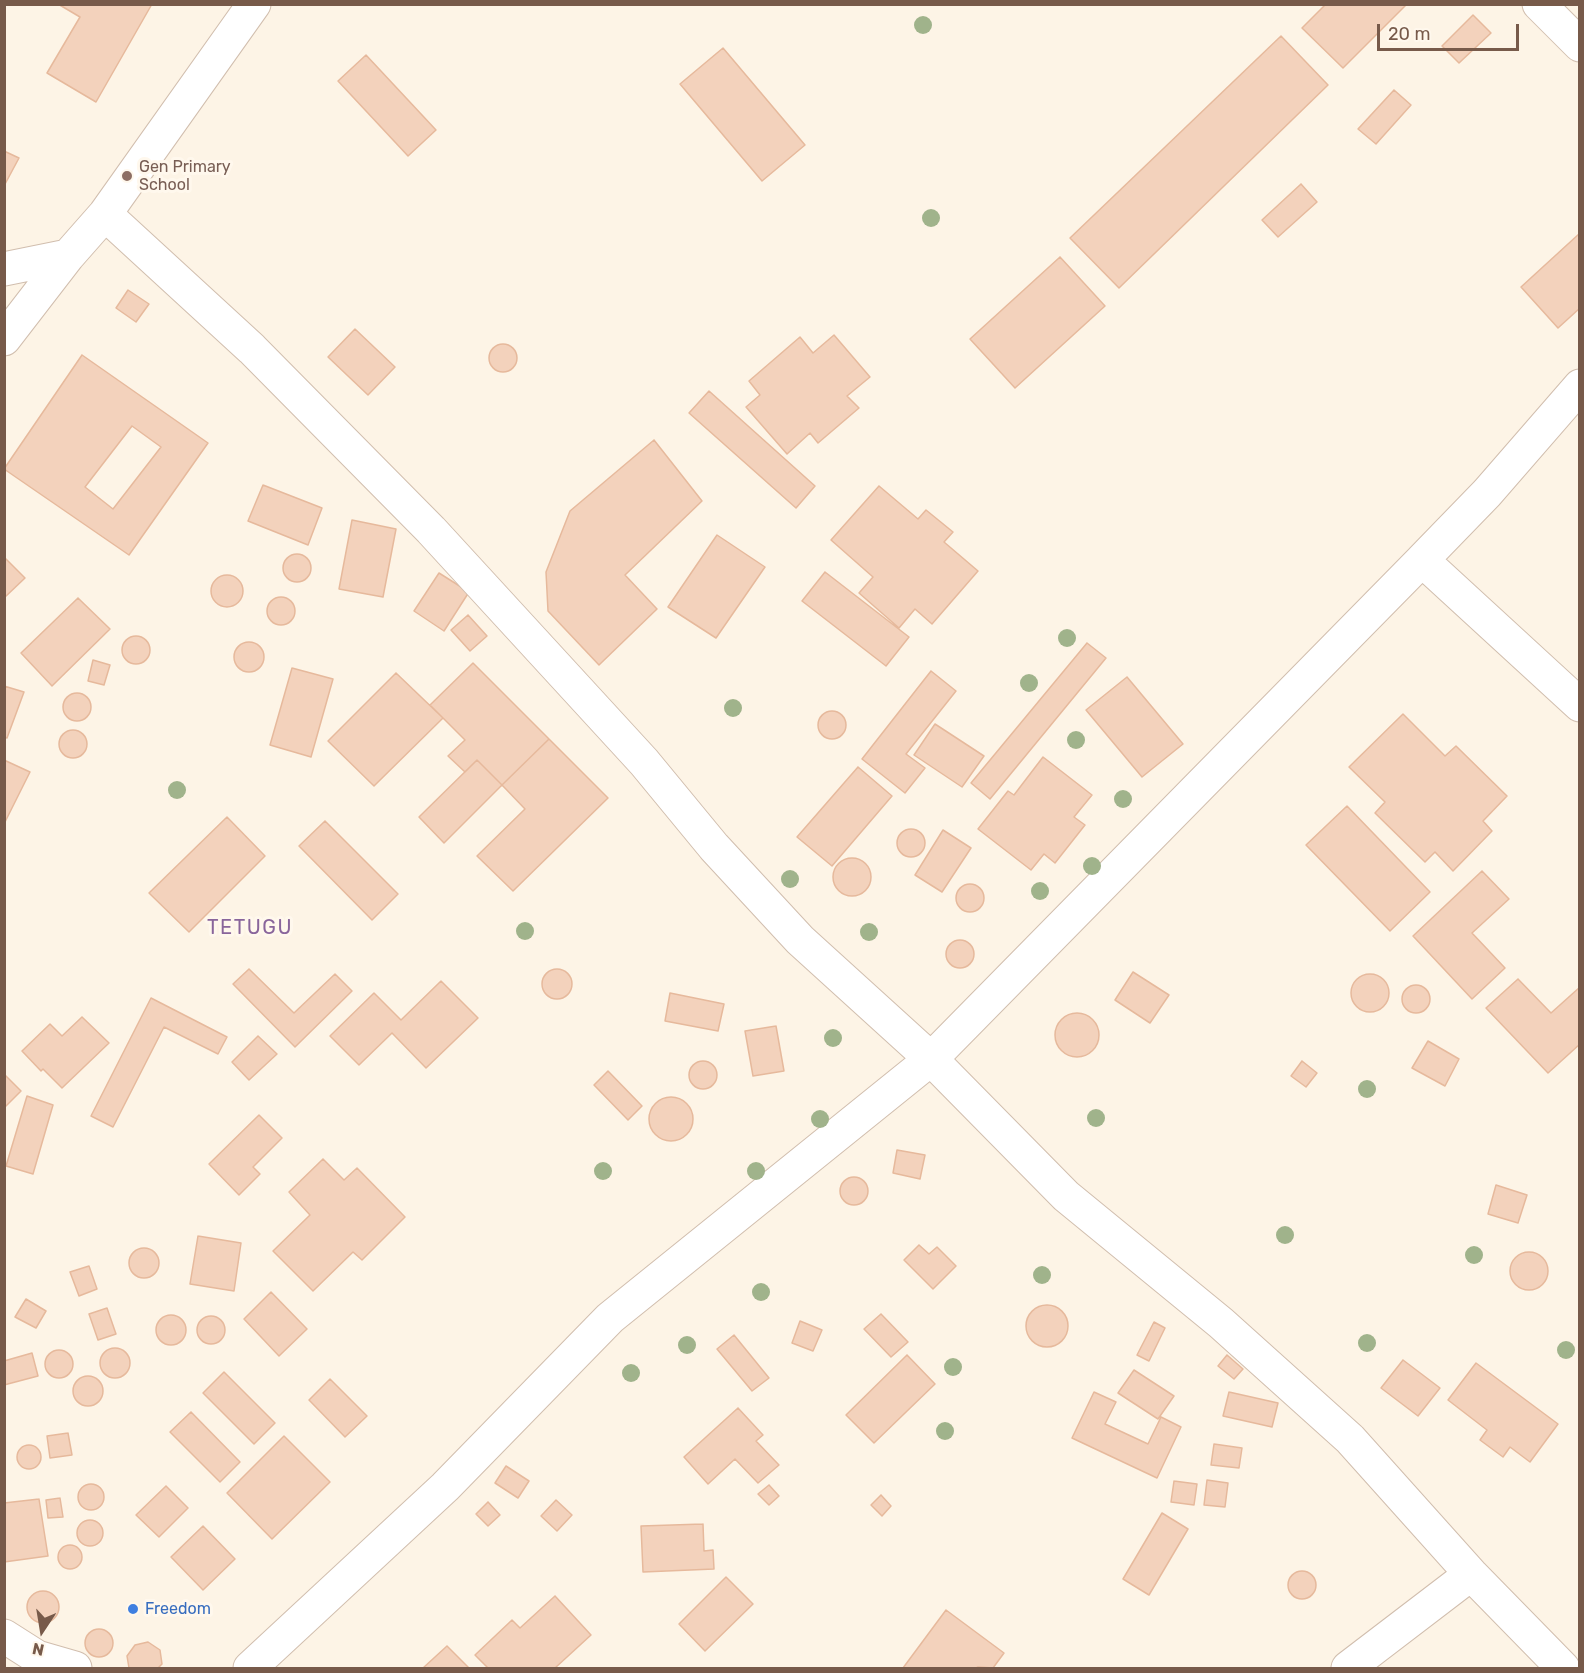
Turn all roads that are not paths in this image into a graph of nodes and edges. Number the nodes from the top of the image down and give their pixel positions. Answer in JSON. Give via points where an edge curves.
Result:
{"nodes":[{"id":1,"x":254,"y":4,"type":"edge"},
{"id":2,"x":1539,"y":4,"type":"edge"},
{"id":3,"x":1580,"y":45,"type":"edge"},
{"id":4,"x":105,"y":214,"type":"junction"},
{"id":5,"x":68,"y":256,"type":"junction"},
{"id":6,"x":4,"y":269,"type":"edge"},
{"id":7,"x":4,"y":339,"type":"edge"},
{"id":8,"x":1580,"y":386,"type":"edge"},
{"id":9,"x":1422,"y":560,"type":"junction"},
{"id":10,"x":1580,"y":705,"type":"edge"},
{"id":11,"x":931,"y":1059,"type":"junction"},
{"id":12,"x":1471,"y":1574,"type":"junction"},
{"id":13,"x":4,"y":1636,"type":"edge"},
{"id":14,"x":75,"y":1668,"type":"edge"},
{"id":15,"x":250,"y":1668,"type":"edge"},
{"id":16,"x":1348,"y":1668,"type":"edge"},
{"id":17,"x":1563,"y":1668,"type":"edge"}],
"edges":[{"from":1,"to":4,"type":"street"},
{"from":2,"to":3,"type":"street"},
{"from":4,"to":5,"type":"street"},
{"from":4,"to":11,"type":"street","via":[[252,349],[373,470],[644,762],[714,847],[800,940]]},
{"from":5,"to":6,"type":"street"},
{"from":5,"to":7,"type":"street"},
{"from":8,"to":9,"type":"street","via":[[1488,493]]},
{"from":9,"to":10,"type":"street"},
{"from":9,"to":11,"type":"street"},
{"from":11,"to":12,"type":"street","via":[[1066,1196],[1221,1323],[1350,1439]]},
{"from":11,"to":15,"type":"street","via":[[610,1318],[445,1487]]},
{"from":12,"to":16,"type":"street"},
{"from":12,"to":17,"type":"street"},
{"from":13,"to":14,"type":"street","via":[[37,1657]]}]}
